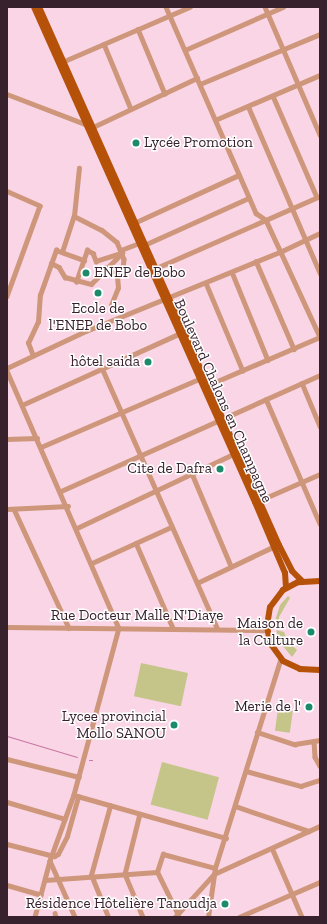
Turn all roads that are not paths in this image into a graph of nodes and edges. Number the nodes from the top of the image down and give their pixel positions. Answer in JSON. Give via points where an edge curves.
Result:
{"nodes":[{"id":1,"x":34,"y":7,"type":"edge"},
{"id":2,"x":39,"y":7,"type":"edge"},
{"id":3,"x":166,"y":7,"type":"edge"},
{"id":4,"x":190,"y":7,"type":"edge"},
{"id":5,"x":265,"y":7,"type":"edge"},
{"id":6,"x":283,"y":7,"type":"edge"},
{"id":7,"x":268,"y":14,"type":"junction"},
{"id":8,"x":170,"y":15,"type":"junction"},
{"id":9,"x":138,"y":29,"type":"junction"},
{"id":10,"x":320,"y":34,"type":"edge"},
{"id":11,"x":104,"y":44,"type":"junction"},
{"id":12,"x":185,"y":50,"type":"junction"},
{"id":13,"x":283,"y":50,"type":"junction"},
{"id":14,"x":62,"y":62,"type":"junction"},
{"id":15,"x":320,"y":76,"type":"edge"},
{"id":16,"x":197,"y":78,"type":"junction"},
{"id":17,"x":200,"y":84,"type":"junction"},
{"id":18,"x":299,"y":86,"type":"junction"},
{"id":19,"x":7,"y":94,"type":"edge"},
{"id":20,"x":165,"y":94,"type":"junction"},
{"id":21,"x":273,"y":96,"type":"junction"},
{"id":22,"x":249,"y":108,"type":"junction"},
{"id":23,"x":130,"y":109,"type":"junction"},
{"id":24,"x":215,"y":120,"type":"junction"},
{"id":25,"x":85,"y":123,"type":"junction"},
{"id":26,"x":93,"y":127,"type":"junction"},
{"id":27,"x":320,"y":134,"type":"edge"},
{"id":28,"x":79,"y":168,"type":"dead end"},
{"id":29,"x":239,"y":175,"type":"junction"},
{"id":30,"x":7,"y":191,"type":"edge"},
{"id":31,"x":318,"y":196,"type":"edge"},
{"id":32,"x":249,"y":198,"type":"junction"},
{"id":33,"x":292,"y":207,"type":"junction"},
{"id":34,"x":74,"y":216,"type":"junction"},
{"id":35,"x":266,"y":220,"type":"junction"},
{"id":36,"x":133,"y":223,"type":"junction"},
{"id":37,"x":320,"y":233,"type":"edge"},
{"id":38,"x":306,"y":239,"type":"junction"},
{"id":39,"x":142,"y":245,"type":"junction"},
{"id":40,"x":282,"y":251,"type":"junction"},
{"id":41,"x":62,"y":252,"type":"junction"},
{"id":42,"x":122,"y":252,"type":"junction"},
{"id":43,"x":84,"y":260,"type":"junction"},
{"id":44,"x":256,"y":261,"type":"junction"},
{"id":45,"x":52,"y":264,"type":"junction"},
{"id":46,"x":106,"y":268,"type":"junction"},
{"id":47,"x":157,"y":268,"type":"junction"},
{"id":48,"x":150,"y":270,"type":"junction"},
{"id":49,"x":232,"y":272,"type":"junction"},
{"id":50,"x":320,"y":273,"type":"edge"},
{"id":51,"x":117,"y":276,"type":"junction"},
{"id":52,"x":76,"y":282,"type":"junction"},
{"id":53,"x":206,"y":283,"type":"junction"},
{"id":54,"x":7,"y":296,"type":"edge"},
{"id":55,"x":170,"y":296,"type":"junction"},
{"id":56,"x":163,"y":298,"type":"junction"},
{"id":57,"x":111,"y":305,"type":"dead end"},
{"id":58,"x":185,"y":331,"type":"junction"},
{"id":59,"x":178,"y":334,"type":"junction"},
{"id":60,"x":320,"y":337,"type":"edge"},
{"id":61,"x":294,"y":349,"type":"junction"},
{"id":62,"x":33,"y":356,"type":"junction"},
{"id":63,"x":268,"y":360,"type":"junction"},
{"id":64,"x":102,"y":368,"type":"junction"},
{"id":65,"x":7,"y":370,"type":"edge"},
{"id":66,"x":243,"y":371,"type":"junction"},
{"id":67,"x":320,"y":375,"type":"edge"},
{"id":68,"x":205,"y":376,"type":"junction"},
{"id":69,"x":199,"y":379,"type":"junction"},
{"id":70,"x":302,"y":383,"type":"junction"},
{"id":71,"x":206,"y":386,"type":"junction"},
{"id":72,"x":266,"y":399,"type":"junction"},
{"id":73,"x":22,"y":405,"type":"junction"},
{"id":74,"x":122,"y":412,"type":"junction"},
{"id":75,"x":220,"y":418,"type":"junction"},
{"id":76,"x":320,"y":426,"type":"edge"},
{"id":77,"x":37,"y":438,"type":"junction"},
{"id":78,"x":7,"y":439,"type":"edge"},
{"id":79,"x":41,"y":447,"type":"junction"},
{"id":80,"x":140,"y":453,"type":"junction"},
{"id":81,"x":236,"y":453,"type":"junction"},
{"id":82,"x":320,"y":474,"type":"edge"},
{"id":83,"x":192,"y":476,"type":"junction"},
{"id":84,"x":301,"y":482,"type":"junction"},
{"id":85,"x":61,"y":491,"type":"junction"},
{"id":86,"x":157,"y":492,"type":"junction"},
{"id":87,"x":257,"y":501,"type":"junction"},
{"id":88,"x":68,"y":506,"type":"junction"},
{"id":89,"x":7,"y":509,"type":"edge"},
{"id":90,"x":14,"y":509,"type":"junction"},
{"id":91,"x":320,"y":524,"type":"edge"},
{"id":92,"x":171,"y":527,"type":"junction"},
{"id":93,"x":77,"y":528,"type":"junction"},
{"id":94,"x":136,"y":543,"type":"junction"},
{"id":95,"x":276,"y":546,"type":"junction"},
{"id":96,"x":92,"y":563,"type":"junction"},
{"id":97,"x":231,"y":566,"type":"junction"},
{"id":98,"x":302,"y":581,"type":"junction"},
{"id":99,"x":320,"y":581,"type":"edge"},
{"id":100,"x":197,"y":583,"type":"junction"},
{"id":101,"x":286,"y":588,"type":"junction"},
{"id":102,"x":7,"y":627,"type":"edge"},
{"id":103,"x":69,"y":628,"type":"junction"},
{"id":104,"x":119,"y":628,"type":"junction"},
{"id":105,"x":173,"y":628,"type":"junction"},
{"id":106,"x":217,"y":628,"type":"junction"},
{"id":107,"x":267,"y":630,"type":"junction"},
{"id":108,"x":281,"y":658,"type":"junction"},
{"id":109,"x":320,"y":670,"type":"edge"},
{"id":110,"x":257,"y":732,"type":"junction"},
{"id":111,"x":320,"y":740,"type":"edge"},
{"id":112,"x":314,"y":742,"type":"junction"},
{"id":113,"x":7,"y":759,"type":"edge"},
{"id":114,"x":320,"y":766,"type":"edge"},
{"id":115,"x":246,"y":771,"type":"junction"},
{"id":116,"x":79,"y":776,"type":"junction"},
{"id":117,"x":320,"y":780,"type":"edge"},
{"id":118,"x":76,"y":796,"type":"junction"},
{"id":119,"x":7,"y":802,"type":"edge"},
{"id":120,"x":110,"y":806,"type":"junction"},
{"id":121,"x":235,"y":806,"type":"junction"},
{"id":122,"x":140,"y":814,"type":"junction"},
{"id":123,"x":65,"y":819,"type":"junction"},
{"id":124,"x":320,"y":826,"type":"edge"},
{"id":125,"x":309,"y":831,"type":"junction"},
{"id":126,"x":226,"y":838,"type":"junction"},
{"id":127,"x":7,"y":844,"type":"edge"},
{"id":128,"x":272,"y":848,"type":"junction"},
{"id":129,"x":54,"y":856,"type":"junction"},
{"id":130,"x":50,"y":861,"type":"junction"},
{"id":131,"x":215,"y":868,"type":"junction"},
{"id":132,"x":158,"y":872,"type":"junction"},
{"id":133,"x":125,"y":874,"type":"junction"},
{"id":134,"x":214,"y":874,"type":"junction"},
{"id":135,"x":91,"y":876,"type":"junction"},
{"id":136,"x":60,"y":879,"type":"junction"},
{"id":137,"x":46,"y":880,"type":"junction"},
{"id":138,"x":320,"y":882,"type":"edge"},
{"id":139,"x":7,"y":885,"type":"edge"},
{"id":140,"x":292,"y":894,"type":"junction"},
{"id":141,"x":41,"y":895,"type":"junction"},
{"id":142,"x":176,"y":916,"type":"edge"},
{"id":143,"x":35,"y":917,"type":"edge"},
{"id":144,"x":75,"y":917,"type":"edge"},
{"id":145,"x":108,"y":917,"type":"edge"},
{"id":146,"x":143,"y":917,"type":"edge"},
{"id":147,"x":208,"y":917,"type":"edge"},
{"id":148,"x":239,"y":917,"type":"edge"},
{"id":149,"x":302,"y":917,"type":"edge"}],
"edges":[{"from":1,"to":14,"type":"main road","name":"Boulevard Chalons en Champagne"},
{"from":2,"to":14,"type":"main road","name":"Boulevard Chalons en Champagne"},
{"from":3,"to":8,"type":"street"},
{"from":4,"to":8,"type":"street"},
{"from":5,"to":7,"type":"street"},
{"from":6,"to":7,"type":"street"},
{"from":7,"to":12,"type":"street"},
{"from":7,"to":13,"type":"street"},
{"from":8,"to":9,"type":"street"},
{"from":8,"to":12,"type":"street"},
{"from":9,"to":11,"type":"street"},
{"from":9,"to":20,"type":"street"},
{"from":10,"to":13,"type":"street"},
{"from":11,"to":14,"type":"street"},
{"from":11,"to":23,"type":"street"},
{"from":12,"to":16,"type":"street"},
{"from":13,"to":17,"type":"street"},
{"from":13,"to":18,"type":"street"},
{"from":14,"to":25,"type":"main road","name":"Boulevard Chalons en Champagne"},
{"from":14,"to":26,"type":"main road","name":"Boulevard Chalons en Champagne"},
{"from":15,"to":18,"type":"street"},
{"from":16,"to":17,"type":"street"},
{"from":16,"to":20,"type":"street"},
{"from":17,"to":24,"type":"street"},
{"from":18,"to":21,"type":"street"},
{"from":18,"to":27,"type":"street"},
{"from":19,"to":25,"type":"street"},
{"from":20,"to":23,"type":"street"},
{"from":21,"to":22,"type":"street"},
{"from":21,"to":31,"type":"street"},
{"from":22,"to":24,"type":"street"},
{"from":22,"to":33,"type":"street"},
{"from":23,"to":26,"type":"street"},
{"from":24,"to":29,"type":"street"},
{"from":25,"to":26,"type":"street"},
{"from":25,"to":36,"type":"main road","name":"Boulevard Chalons en Champagne"},
{"from":26,"to":36,"type":"main road","name":"Boulevard Chalons en Champagne"},
{"from":28,"to":34,"type":"street"},
{"from":29,"to":32,"type":"street"},
{"from":29,"to":36,"type":"street"},
{"from":30,"to":54,"type":"street","via":[[40,206]]},
{"from":31,"to":33,"type":"street"},
{"from":32,"to":35,"type":"street","via":[[259,218]]},
{"from":32,"to":39,"type":"street"},
{"from":33,"to":35,"type":"street"},
{"from":33,"to":38,"type":"street"},
{"from":34,"to":41,"type":"street"},
{"from":34,"to":42,"type":"street","via":[[102,230],[117,242]]},
{"from":35,"to":40,"type":"street"},
{"from":35,"to":47,"type":"street"},
{"from":36,"to":39,"type":"main road","name":"Boulevard Chalons en Champagne"},
{"from":37,"to":38,"type":"street"},
{"from":38,"to":40,"type":"street"},
{"from":38,"to":50,"type":"street"},
{"from":39,"to":42,"type":"street"},
{"from":39,"to":47,"type":"main road","name":"Boulevard Chalons en Champagne"},
{"from":39,"to":48,"type":"main road","name":"Boulevard Chalons en Champagne"},
{"from":40,"to":44,"type":"street"},
{"from":40,"to":60,"type":"street"},
{"from":41,"to":43,"type":"street"},
{"from":41,"to":45,"type":"street","via":[[56,250]]},
{"from":42,"to":43,"type":"street","via":[[96,261],[95,255],[87,250]]},
{"from":42,"to":46,"type":"street"},
{"from":42,"to":51,"type":"street","via":[[123,271]]},
{"from":43,"to":52,"type":"street"},
{"from":44,"to":49,"type":"street"},
{"from":44,"to":61,"type":"street"},
{"from":45,"to":52,"type":"street","via":[[59,267],[65,277]]},
{"from":45,"to":62,"type":"street","via":[[40,295],[38,322],[28,343]]},
{"from":46,"to":51,"type":"street"},
{"from":46,"to":52,"type":"street","via":[[91,284]]},
{"from":47,"to":48,"type":"street"},
{"from":47,"to":55,"type":"main road","name":"Boulevard Chalons en Champagne"},
{"from":48,"to":56,"type":"main road","name":"Boulevard Chalons en Champagne"},
{"from":49,"to":53,"type":"street"},
{"from":49,"to":63,"type":"street"},
{"from":51,"to":57,"type":"street","via":[[117,293]]},
{"from":53,"to":55,"type":"street"},
{"from":53,"to":66,"type":"street"},
{"from":55,"to":56,"type":"street"},
{"from":55,"to":58,"type":"main road","name":"Boulevard Chalons en Champagne"},
{"from":56,"to":59,"type":"main road","name":"Boulevard Chalons en Champagne"},
{"from":56,"to":62,"type":"street"},
{"from":58,"to":59,"type":"street"},
{"from":58,"to":68,"type":"main road","name":"Boulevard Chalons en Champagne"},
{"from":59,"to":64,"type":"street"},
{"from":59,"to":69,"type":"main road","name":"Boulevard Chalons en Champagne"},
{"from":60,"to":61,"type":"street"},
{"from":61,"to":63,"type":"street"},
{"from":62,"to":65,"type":"street"},
{"from":63,"to":66,"type":"street"},
{"from":64,"to":73,"type":"street"},
{"from":64,"to":74,"type":"street"},
{"from":65,"to":73,"type":"street"},
{"from":66,"to":71,"type":"street"},
{"from":67,"to":70,"type":"street"},
{"from":68,"to":69,"type":"street"},
{"from":68,"to":71,"type":"main road","name":"Boulevard Chalons en Champagne"},
{"from":69,"to":71,"type":"main road","name":"Boulevard Chalons en Champagne"},
{"from":69,"to":74,"type":"street"},
{"from":70,"to":72,"type":"street"},
{"from":70,"to":76,"type":"street"},
{"from":71,"to":75,"type":"main road","name":"Boulevard Chalons en Champagne"},
{"from":72,"to":75,"type":"street"},
{"from":72,"to":84,"type":"street"},
{"from":73,"to":77,"type":"street"},
{"from":74,"to":79,"type":"street"},
{"from":74,"to":80,"type":"street"},
{"from":75,"to":80,"type":"street"},
{"from":75,"to":81,"type":"main road","name":"Boulevard Chalons en Champagne"},
{"from":77,"to":78,"type":"street"},
{"from":77,"to":79,"type":"street"},
{"from":79,"to":85,"type":"street"},
{"from":80,"to":85,"type":"street"},
{"from":80,"to":86,"type":"street"},
{"from":81,"to":83,"type":"street"},
{"from":81,"to":87,"type":"main road","name":"Boulevard Chalons en Champagne"},
{"from":82,"to":84,"type":"street"},
{"from":83,"to":86,"type":"street"},
{"from":83,"to":97,"type":"street"},
{"from":84,"to":87,"type":"street"},
{"from":84,"to":91,"type":"street"},
{"from":85,"to":88,"type":"street"},
{"from":86,"to":92,"type":"street"},
{"from":86,"to":93,"type":"street"},
{"from":87,"to":95,"type":"main road","name":"Boulevard Chalons en Champagne"},
{"from":88,"to":90,"type":"street"},
{"from":88,"to":93,"type":"street"},
{"from":89,"to":90,"type":"street"},
{"from":90,"to":103,"type":"street"},
{"from":92,"to":94,"type":"street"},
{"from":92,"to":100,"type":"street"},
{"from":93,"to":96,"type":"street"},
{"from":94,"to":96,"type":"street"},
{"from":94,"to":105,"type":"street"},
{"from":95,"to":97,"type":"street"},
{"from":95,"to":98,"type":"main road","name":"Boulevard Chalons en Champagne","via":[[292,572]]},
{"from":95,"to":101,"type":"main road","name":"Boulevard Chalons en Champagne","via":[[286,573]]},
{"from":96,"to":104,"type":"street"},
{"from":97,"to":100,"type":"street"},
{"from":98,"to":99,"type":"main road"},
{"from":98,"to":101,"type":"main road"},
{"from":100,"to":106,"type":"street"},
{"from":101,"to":107,"type":"main road","via":[[270,607]]},
{"from":102,"to":103,"type":"street","name":"Rue Docteur Malle N'Diaye"},
{"from":103,"to":104,"type":"street","name":"Rue Docteur Malle N'Diaye"},
{"from":104,"to":105,"type":"street","name":"Rue Docteur Malle N'Diaye"},
{"from":104,"to":116,"type":"street"},
{"from":105,"to":106,"type":"street","name":"Rue Docteur Malle N'Diaye"},
{"from":106,"to":107,"type":"street","name":"Rue Docteur Malle N'Diaye"},
{"from":107,"to":108,"type":"main road","via":[[272,646]]},
{"from":108,"to":109,"type":"main road","via":[[300,669]]},
{"from":108,"to":110,"type":"street"},
{"from":110,"to":112,"type":"street","via":[[288,743]]},
{"from":110,"to":115,"type":"street"},
{"from":111,"to":112,"type":"street"},
{"from":112,"to":114,"type":"street","via":[[315,757]]},
{"from":113,"to":116,"type":"street"},
{"from":115,"to":117,"type":"street","via":[[301,786]]},
{"from":115,"to":121,"type":"street"},
{"from":116,"to":118,"type":"street"},
{"from":118,"to":120,"type":"street"},
{"from":118,"to":123,"type":"street"},
{"from":118,"to":129,"type":"street","via":[[63,847]]},
{"from":119,"to":123,"type":"street"},
{"from":120,"to":122,"type":"street"},
{"from":120,"to":135,"type":"street"},
{"from":121,"to":125,"type":"street"},
{"from":121,"to":126,"type":"street"},
{"from":122,"to":126,"type":"street"},
{"from":122,"to":133,"type":"street"},
{"from":123,"to":129,"type":"street"},
{"from":124,"to":125,"type":"street"},
{"from":125,"to":128,"type":"street"},
{"from":126,"to":131,"type":"street"},
{"from":127,"to":129,"type":"street"},
{"from":128,"to":134,"type":"street"},
{"from":128,"to":140,"type":"street"},
{"from":129,"to":130,"type":"street"},
{"from":130,"to":136,"type":"street"},
{"from":130,"to":137,"type":"street"},
{"from":131,"to":132,"type":"street","via":[[165,853],[161,857]]},
{"from":131,"to":134,"type":"street"},
{"from":132,"to":133,"type":"street"},
{"from":132,"to":142,"type":"street"},
{"from":133,"to":135,"type":"street"},
{"from":133,"to":146,"type":"street"},
{"from":134,"to":142,"type":"street"},
{"from":134,"to":147,"type":"street"},
{"from":135,"to":136,"type":"street"},
{"from":135,"to":145,"type":"street"},
{"from":136,"to":137,"type":"street"},
{"from":136,"to":144,"type":"street"},
{"from":137,"to":141,"type":"street"},
{"from":138,"to":140,"type":"street"},
{"from":139,"to":141,"type":"street"},
{"from":140,"to":148,"type":"street"},
{"from":140,"to":149,"type":"street"},
{"from":141,"to":143,"type":"street"}]}
